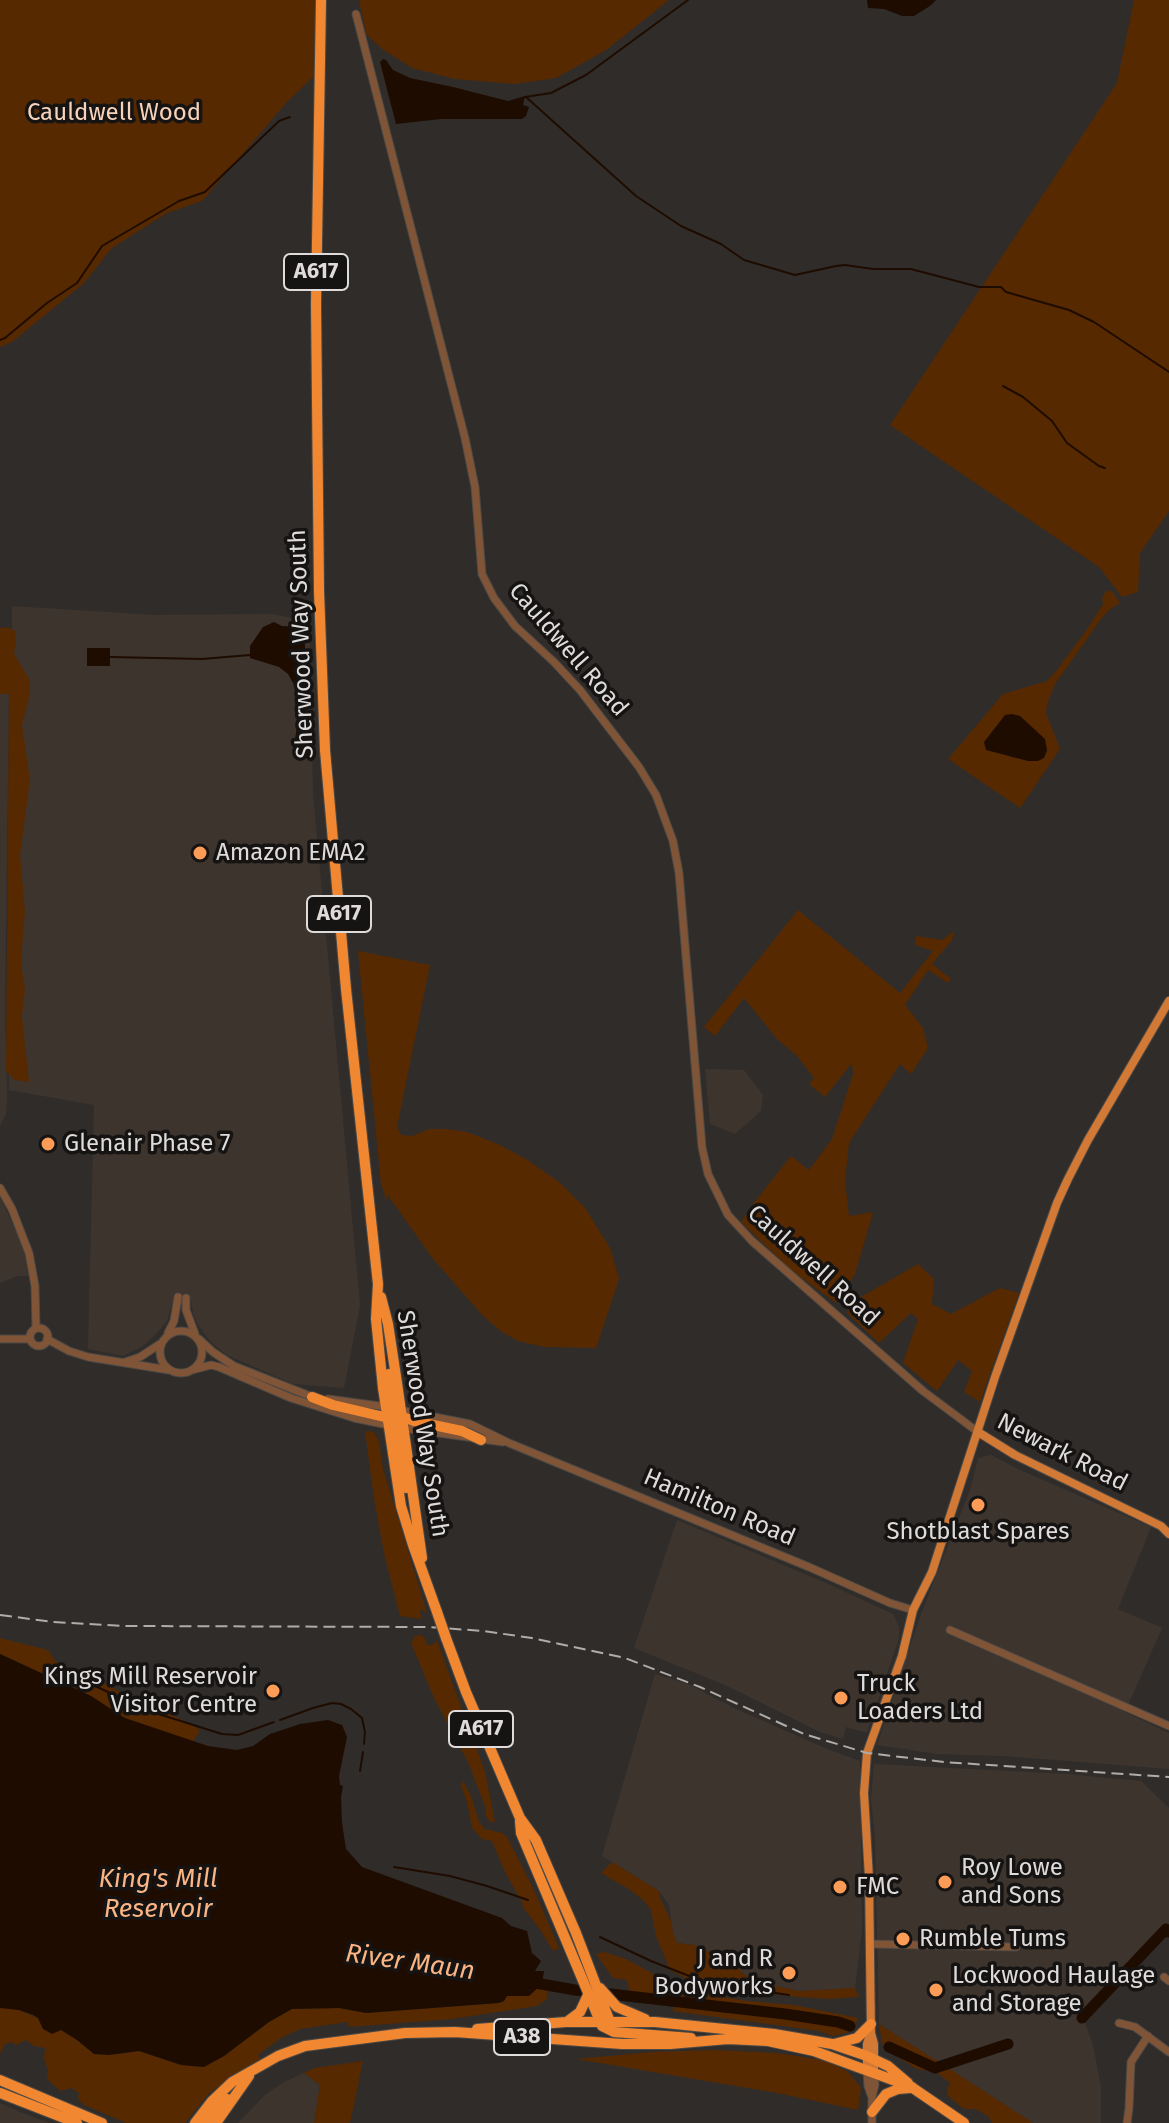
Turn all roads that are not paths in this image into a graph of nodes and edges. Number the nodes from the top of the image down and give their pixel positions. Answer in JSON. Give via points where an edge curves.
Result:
{"nodes":[{"id":1,"x":321,"y":0,"type":"edge"},
{"id":2,"x":356,"y":14,"type":"dead end"},
{"id":3,"x":1169,"y":1001,"type":"edge"},
{"id":4,"x":0,"y":1188,"type":"edge"},
{"id":5,"x":378,"y":1284,"type":"junction"},
{"id":6,"x":36,"y":1328,"type":"junction"},
{"id":7,"x":197,"y":1338,"type":"junction"},
{"id":8,"x":0,"y":1339,"type":"edge"},
{"id":9,"x":30,"y":1339,"type":"junction"},
{"id":10,"x":47,"y":1339,"type":"junction"},
{"id":11,"x":164,"y":1339,"type":"junction"},
{"id":12,"x":123,"y":1362,"type":"junction"},
{"id":13,"x":171,"y":1370,"type":"junction"},
{"id":14,"x":192,"y":1370,"type":"junction"},
{"id":15,"x":312,"y":1397,"type":"joint"},
{"id":16,"x":394,"y":1417,"type":"junction"},
{"id":17,"x":978,"y":1432,"type":"junction"},
{"id":18,"x":481,"y":1440,"type":"joint"},
{"id":19,"x":509,"y":1443,"type":"junction"},
{"id":20,"x":1169,"y":1534,"type":"edge"},
{"id":21,"x":423,"y":1572,"type":"junction"},
{"id":22,"x":913,"y":1610,"type":"junction"},
{"id":23,"x":950,"y":1630,"type":"dead end"},
{"id":24,"x":1169,"y":1726,"type":"edge"},
{"id":25,"x":570,"y":1936,"type":"junction"},
{"id":26,"x":870,"y":1944,"type":"junction"},
{"id":27,"x":1016,"y":1947,"type":"dead end"},
{"id":28,"x":589,"y":1998,"type":"junction"},
{"id":29,"x":608,"y":2002,"type":"junction"},
{"id":30,"x":566,"y":2022,"type":"junction"},
{"id":31,"x":655,"y":2022,"type":"junction"},
{"id":32,"x":1119,"y":2023,"type":"dead end"},
{"id":33,"x":606,"y":2024,"type":"junction"},
{"id":34,"x":871,"y":2029,"type":"junction"},
{"id":35,"x":455,"y":2032,"type":"junction"},
{"id":36,"x":1148,"y":2036,"type":"junction"},
{"id":37,"x":713,"y":2040,"type":"junction"},
{"id":38,"x":589,"y":2041,"type":"junction"},
{"id":39,"x":832,"y":2044,"type":"junction"},
{"id":40,"x":1169,"y":2052,"type":"edge"},
{"id":41,"x":871,"y":2065,"type":"junction"},
{"id":42,"x":253,"y":2071,"type":"junction"},
{"id":43,"x":0,"y":2080,"type":"edge"},
{"id":44,"x":912,"y":2087,"type":"junction"},
{"id":45,"x":238,"y":2091,"type":"junction"},
{"id":46,"x":0,"y":2093,"type":"edge"},
{"id":47,"x":872,"y":2118,"type":"edge"},
{"id":48,"x":77,"y":2123,"type":"edge"},
{"id":49,"x":102,"y":2123,"type":"edge"},
{"id":50,"x":195,"y":2123,"type":"edge"},
{"id":51,"x":206,"y":2123,"type":"edge"},
{"id":52,"x":216,"y":2123,"type":"edge"},
{"id":53,"x":964,"y":2123,"type":"edge"},
{"id":54,"x":1127,"y":2123,"type":"edge"}],
"edges":[{"from":1,"to":5,"type":"highway","name":"Sherwood Way South","number":"A617","via":[[316,304],[325,750]]},
{"from":2,"to":17,"type":"street","name":"Cauldwell Road","via":[[465,438],[482,574],[515,626],[580,690],[639,767],[673,841],[702,1147],[712,1184],[728,1215],[752,1241],[923,1391]]},
{"from":3,"to":17,"type":"main road","via":[[1068,1179]]},
{"from":4,"to":6,"type":"street","via":[[29,1253]]},
{"from":5,"to":16,"type":"highway","name":"Sherwood Way South","number":"A617","via":[[388,1324]]},
{"from":5,"to":16,"type":"highway","name":"Sherwood Way South","number":"A617","via":[[376,1319]]},
{"from":6,"to":9,"type":"street"},
{"from":6,"to":10,"type":"street","via":[[45,1330]]},
{"from":7,"to":11,"type":"street","via":[[180,1330]]},
{"from":7,"to":11,"type":"street","via":[[182,1298]]},
{"from":7,"to":14,"type":"street","via":[[202,1356]]},
{"from":7,"to":15,"type":"street","via":[[234,1366]]},
{"from":8,"to":9,"type":"street"},
{"from":9,"to":10,"type":"street","via":[[38,1346]]},
{"from":10,"to":12,"type":"street","name":"Hamilton Road","via":[[79,1354]]},
{"from":11,"to":12,"type":"street"},
{"from":11,"to":13,"type":"street","via":[[160,1357]]},
{"from":12,"to":13,"type":"street","name":"Hamilton Road"},
{"from":13,"to":14,"type":"street","name":"Hamilton Road"},
{"from":14,"to":16,"type":"street","name":"Hamilton Road","via":[[211,1365],[328,1410]]},
{"from":15,"to":16,"type":"highway"},
{"from":16,"to":18,"type":"highway"},
{"from":16,"to":19,"type":"street","name":"Hamilton Road","via":[[470,1424]]},
{"from":16,"to":21,"type":"highway","name":"Sherwood Way South","number":"A617"},
{"from":16,"to":21,"type":"highway","name":"Sherwood Way South","number":"A617","via":[[413,1545]]},
{"from":17,"to":20,"type":"main road","name":"Newark Road"},
{"from":17,"to":22,"type":"main road","via":[[932,1572]]},
{"from":18,"to":19,"type":"street","name":"Hamilton Road"},
{"from":19,"to":22,"type":"street","name":"Hamilton Road"},
{"from":21,"to":25,"type":"highway","name":"Sherwood Way South","number":"A617","bridge":true,"via":[[466,1692],[520,1818],[521,1833]]},
{"from":22,"to":26,"type":"main road","via":[[867,1753]]},
{"from":23,"to":24,"type":"street"},
{"from":25,"to":28,"type":"highway","name":"Sherwood Way South","number":"A617"},
{"from":25,"to":29,"type":"highway","name":"Sherwood Way South","number":"A617"},
{"from":26,"to":27,"type":"street"},
{"from":26,"to":34,"type":"main road"},
{"from":28,"to":30,"type":"highway"},
{"from":28,"to":33,"type":"highway","name":"Sherwood Way South"},
{"from":29,"to":31,"type":"highway","number":"A617"},
{"from":29,"to":33,"type":"highway","number":"A617"},
{"from":30,"to":33,"type":"highway","number":"A38"},
{"from":30,"to":35,"type":"highway","number":"A38"},
{"from":31,"to":33,"type":"highway","number":"A38"},
{"from":31,"to":39,"type":"highway","number":"A38"},
{"from":32,"to":36,"type":"street"},
{"from":33,"to":37,"type":"highway","via":[[622,2033]]},
{"from":33,"to":38,"type":"highway","via":[[602,2035]]},
{"from":34,"to":39,"type":"highway"},
{"from":34,"to":41,"type":"main road"},
{"from":35,"to":38,"type":"highway","number":"A38"},
{"from":35,"to":42,"type":"highway","number":"A38","via":[[305,2046]]},
{"from":36,"to":40,"type":"street"},
{"from":36,"to":54,"type":"street","via":[[1131,2062]]},
{"from":37,"to":38,"type":"highway","number":"A38","via":[[645,2045]]},
{"from":37,"to":41,"type":"highway","number":"A38","via":[[791,2045]]},
{"from":39,"to":41,"type":"highway","number":"A38"},
{"from":41,"to":44,"type":"highway","number":"A38","via":[[891,2068]]},
{"from":41,"to":47,"type":"street"},
{"from":42,"to":45,"type":"highway","number":"A38"},
{"from":42,"to":50,"type":"highway","number":"A38","via":[[232,2082]]},
{"from":43,"to":49,"type":"highway"},
{"from":44,"to":47,"type":"highway","via":[[886,2094]]},
{"from":44,"to":53,"type":"highway","number":"A38"},
{"from":45,"to":51,"type":"highway"},
{"from":45,"to":52,"type":"highway"},
{"from":46,"to":48,"type":"highway"}]}
